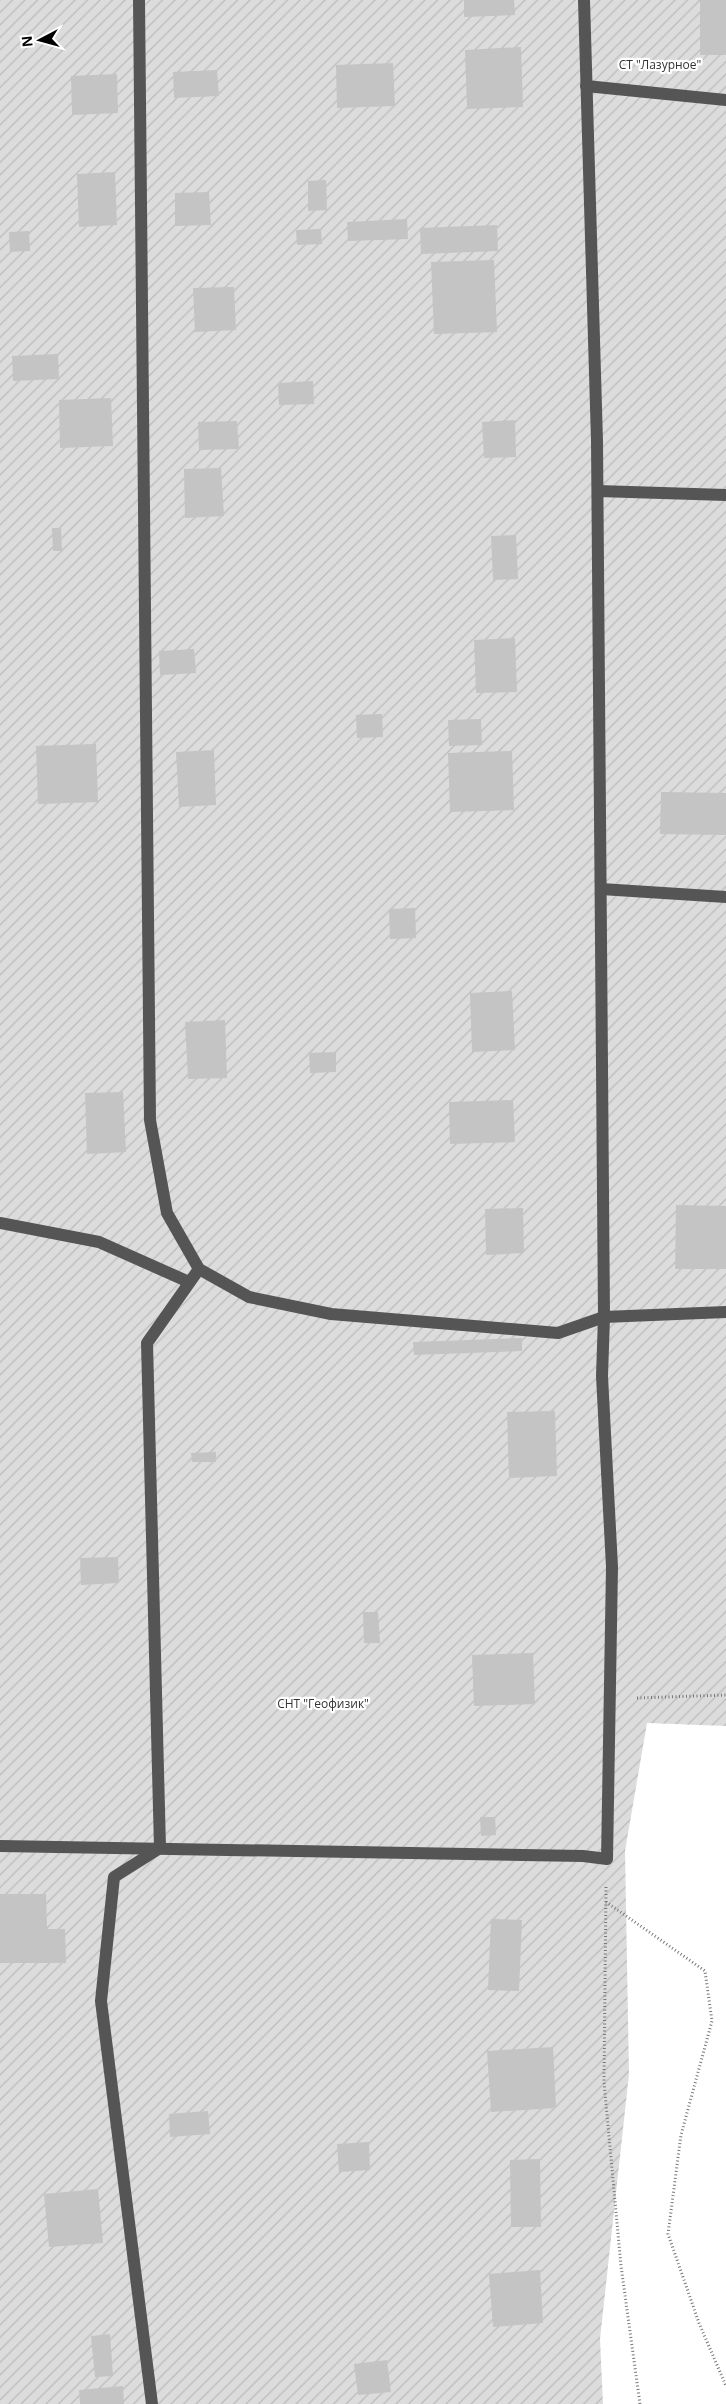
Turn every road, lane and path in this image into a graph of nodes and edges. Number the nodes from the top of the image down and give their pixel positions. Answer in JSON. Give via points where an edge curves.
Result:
{"nodes":[{"id":1,"x":139,"y":0,"type":"edge"},
{"id":2,"x":584,"y":0,"type":"edge"},
{"id":3,"x":586,"y":86,"type":"junction"},
{"id":4,"x":726,"y":100,"type":"edge"},
{"id":5,"x":598,"y":491,"type":"junction"},
{"id":6,"x":726,"y":495,"type":"edge"},
{"id":7,"x":601,"y":889,"type":"junction"},
{"id":8,"x":726,"y":897,"type":"edge"},
{"id":9,"x":0,"y":1223,"type":"edge"},
{"id":10,"x":199,"y":1269,"type":"junction"},
{"id":11,"x":189,"y":1282,"type":"junction"},
{"id":12,"x":726,"y":1312,"type":"edge"},
{"id":13,"x":604,"y":1317,"type":"junction"},
{"id":14,"x":726,"y":1695,"type":"edge"},
{"id":15,"x":610,"y":1698,"type":"junction"},
{"id":16,"x":0,"y":1846,"type":"edge"},
{"id":17,"x":160,"y":1848,"type":"junction"},
{"id":18,"x":607,"y":1859,"type":"junction"},
{"id":19,"x":606,"y":1902,"type":"junction"},
{"id":20,"x":726,"y":2386,"type":"edge"},
{"id":21,"x":152,"y":2404,"type":"edge"},
{"id":22,"x":640,"y":2404,"type":"edge"}],
"edges":[{"from":1,"to":10,"type":"street","via":[[150,1120],[167,1213]]},
{"from":2,"to":3,"type":"street"},
{"from":3,"to":4,"type":"street"},
{"from":3,"to":5,"type":"street"},
{"from":5,"to":6,"type":"street"},
{"from":5,"to":7,"type":"street"},
{"from":7,"to":8,"type":"street"},
{"from":7,"to":13,"type":"street"},
{"from":9,"to":11,"type":"street","via":[[99,1242]]},
{"from":10,"to":11,"type":"street"},
{"from":10,"to":13,"type":"street","via":[[249,1297],[331,1314],[558,1333]]},
{"from":11,"to":17,"type":"street","via":[[147,1343]]},
{"from":12,"to":13,"type":"street"},
{"from":13,"to":15,"type":"street","via":[[602,1376],[612,1568]]},
{"from":14,"to":15,"type":"path"},
{"from":15,"to":18,"type":"street"},
{"from":16,"to":17,"type":"street"},
{"from":17,"to":18,"type":"street"},
{"from":17,"to":21,"type":"street","via":[[114,1877],[101,2001]]},
{"from":18,"to":19,"type":"path"},
{"from":19,"to":20,"type":"path","via":[[705,1971],[712,2021],[681,2135],[668,2234],[699,2323]]},
{"from":19,"to":22,"type":"path","via":[[604,2082],[621,2266]]}]}
